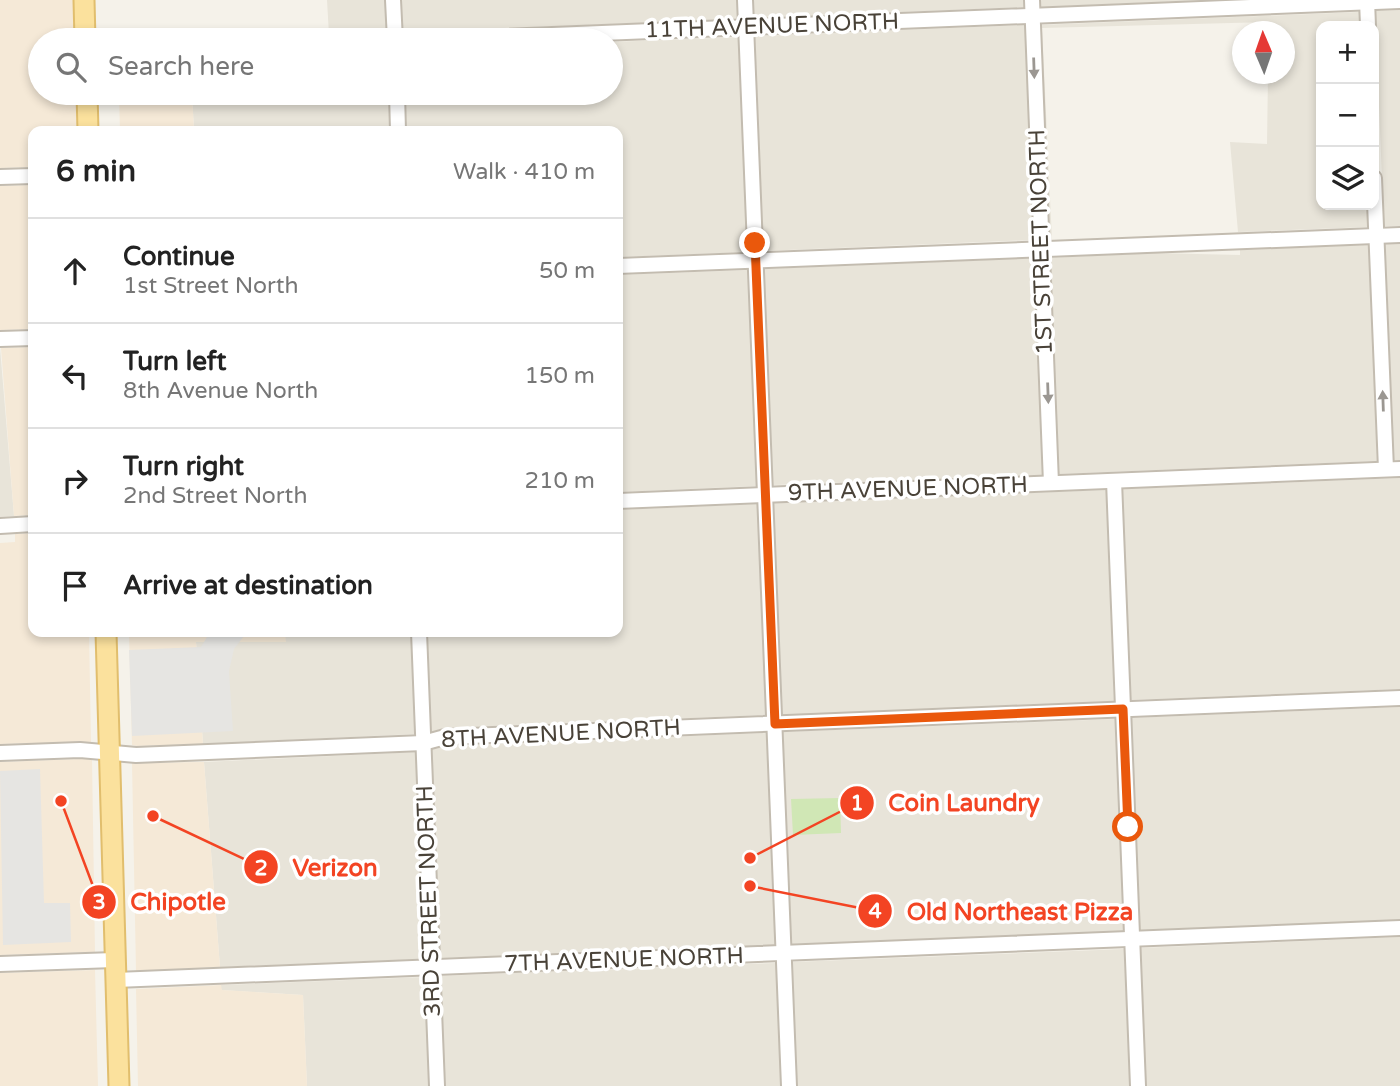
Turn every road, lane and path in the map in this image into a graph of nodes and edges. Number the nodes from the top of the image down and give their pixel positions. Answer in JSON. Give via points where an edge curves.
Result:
{"nodes":[{"id":1,"x":84,"y":0,"type":"edge"},
{"id":2,"x":393,"y":0,"type":"edge"},
{"id":3,"x":745,"y":0,"type":"edge"},
{"id":4,"x":1032,"y":0,"type":"edge"},
{"id":5,"x":1367,"y":1,"type":"edge"},
{"id":6,"x":1400,"y":1,"type":"edge"},
{"id":7,"x":1032,"y":16,"type":"junction"},
{"id":8,"x":1368,"y":21,"type":"edge"},
{"id":9,"x":747,"y":27,"type":"junction"},
{"id":10,"x":85,"y":28,"type":"edge"},
{"id":11,"x":394,"y":28,"type":"edge"},
{"id":12,"x":623,"y":32,"type":"edge"},
{"id":13,"x":87,"y":105,"type":"edge"},
{"id":14,"x":397,"y":105,"type":"edge"},
{"id":15,"x":88,"y":126,"type":"edge"},
{"id":16,"x":398,"y":126,"type":"edge"},
{"id":17,"x":28,"y":176,"type":"edge"},
{"id":18,"x":0,"y":177,"type":"edge"},
{"id":19,"x":1375,"y":210,"type":"edge"},
{"id":20,"x":1400,"y":234,"type":"edge"},
{"id":21,"x":1376,"y":236,"type":"junction"},
{"id":22,"x":1042,"y":249,"type":"junction"},
{"id":23,"x":756,"y":260,"type":"junction"},
{"id":24,"x":623,"y":266,"type":"edge"},
{"id":25,"x":28,"y":338,"type":"edge"},
{"id":26,"x":0,"y":339,"type":"edge"},
{"id":27,"x":1393,"y":469,"type":"edge"},
{"id":28,"x":1114,"y":481,"type":"junction"},
{"id":29,"x":1051,"y":483,"type":"junction"},
{"id":30,"x":765,"y":495,"type":"junction"},
{"id":31,"x":623,"y":501,"type":"edge"},
{"id":32,"x":28,"y":524,"type":"edge"},
{"id":33,"x":0,"y":526,"type":"edge"},
{"id":34,"x":106,"y":637,"type":"edge"},
{"id":35,"x":419,"y":637,"type":"edge"},
{"id":36,"x":1400,"y":698,"type":"edge"},
{"id":37,"x":1123,"y":709,"type":"junction"},
{"id":38,"x":775,"y":724,"type":"junction"},
{"id":39,"x":423,"y":743,"type":"junction"},
{"id":40,"x":110,"y":751,"type":"junction"},
{"id":41,"x":0,"y":753,"type":"edge"},
{"id":42,"x":1400,"y":928,"type":"edge"},
{"id":43,"x":1132,"y":939,"type":"junction"},
{"id":44,"x":784,"y":953,"type":"junction"},
{"id":45,"x":114,"y":960,"type":"junction"},
{"id":46,"x":0,"y":964,"type":"edge"},
{"id":47,"x":432,"y":968,"type":"junction"},
{"id":48,"x":116,"y":980,"type":"junction"},
{"id":49,"x":119,"y":1086,"type":"edge"},
{"id":50,"x":437,"y":1086,"type":"edge"},
{"id":51,"x":789,"y":1086,"type":"edge"},
{"id":52,"x":1138,"y":1086,"type":"edge"}],
"edges":[{"from":1,"to":10,"type":"main road"},
{"from":2,"to":11,"type":"street"},
{"from":3,"to":9,"type":"street"},
{"from":4,"to":7,"type":"street","name":"1ST STREET NORTH"},
{"from":5,"to":6,"type":"street","name":"11TH AVENUE NORTH"},
{"from":5,"to":7,"type":"street","name":"11TH AVENUE NORTH"},
{"from":5,"to":8,"type":"street"},
{"from":7,"to":9,"type":"street","name":"11TH AVENUE NORTH"},
{"from":7,"to":22,"type":"street","name":"1ST STREET NORTH","one_way":true},
{"from":9,"to":12,"type":"street","name":"11TH AVENUE NORTH"},
{"from":9,"to":23,"type":"street"},
{"from":13,"to":15,"type":"main road"},
{"from":14,"to":16,"type":"street"},
{"from":17,"to":18,"type":"street"},
{"from":19,"to":21,"type":"street"},
{"from":20,"to":21,"type":"street"},
{"from":21,"to":22,"type":"street"},
{"from":27,"to":21,"type":"street","one_way":true},
{"from":22,"to":23,"type":"street"},
{"from":22,"to":29,"type":"street","name":"1ST STREET NORTH","one_way":true},
{"from":23,"to":24,"type":"street"},
{"from":23,"to":30,"type":"street"},
{"from":25,"to":26,"type":"street"},
{"from":27,"to":28,"type":"street","name":"9TH AVENUE NORTH"},
{"from":28,"to":29,"type":"street","name":"9TH AVENUE NORTH"},
{"from":28,"to":37,"type":"street"},
{"from":29,"to":30,"type":"street","name":"9TH AVENUE NORTH"},
{"from":30,"to":31,"type":"street","name":"9TH AVENUE NORTH"},
{"from":30,"to":38,"type":"street"},
{"from":32,"to":33,"type":"street"},
{"from":34,"to":40,"type":"main road"},
{"from":35,"to":39,"type":"street","name":"3RD STREET NORTH"},
{"from":36,"to":37,"type":"street","name":"8TH AVENUE NORTH"},
{"from":37,"to":38,"type":"street","name":"8TH AVENUE NORTH"},
{"from":37,"to":43,"type":"street"},
{"from":38,"to":39,"type":"street","name":"8TH AVENUE NORTH","via":[[445,737]]},
{"from":38,"to":44,"type":"street"},
{"from":39,"to":40,"type":"street","name":"8TH AVENUE NORTH","via":[[136,755]]},
{"from":39,"to":47,"type":"street","name":"3RD STREET NORTH"},
{"from":40,"to":41,"type":"street","name":"8TH AVENUE NORTH"},
{"from":40,"to":45,"type":"main road"},
{"from":42,"to":43,"type":"street","name":"7TH AVENUE NORTH"},
{"from":43,"to":44,"type":"street","name":"7TH AVENUE NORTH"},
{"from":43,"to":52,"type":"street"},
{"from":44,"to":47,"type":"street","name":"7TH AVENUE NORTH"},
{"from":44,"to":51,"type":"street"},
{"from":45,"to":46,"type":"street"},
{"from":45,"to":48,"type":"main road"},
{"from":47,"to":48,"type":"street","name":"7TH AVENUE NORTH"},
{"from":47,"to":50,"type":"street","name":"3RD STREET NORTH"},
{"from":48,"to":49,"type":"main road"}]}
